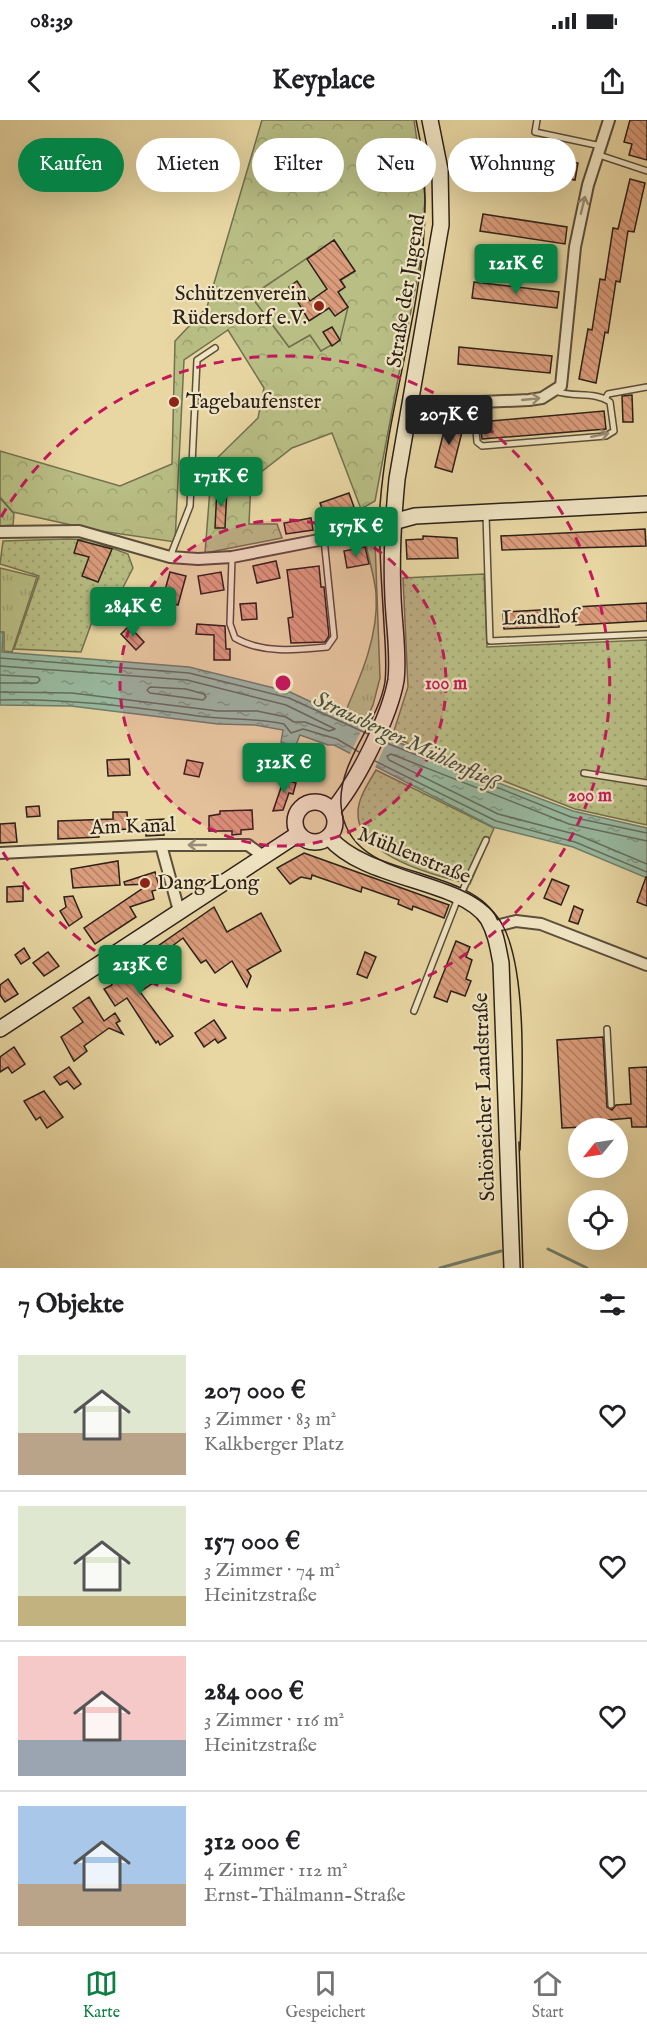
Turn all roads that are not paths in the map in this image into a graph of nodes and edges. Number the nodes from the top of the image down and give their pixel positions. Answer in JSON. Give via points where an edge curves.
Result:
{"nodes":[{"id":1,"x":430,"y":120,"type":"edge"},
{"id":2,"x":537,"y":120,"type":"edge"},
{"id":3,"x":609,"y":120,"type":"edge"},
{"id":4,"x":598,"y":155,"type":"junction"},
{"id":5,"x":647,"y":171,"type":"edge"},
{"id":6,"x":215,"y":348,"type":"dead end"},
{"id":7,"x":647,"y":387,"type":"edge"},
{"id":8,"x":555,"y":392,"type":"junction"},
{"id":9,"x":605,"y":399,"type":"junction"},
{"id":10,"x":474,"y":403,"type":"junction"},
{"id":11,"x":410,"y":405,"type":"junction"},
{"id":12,"x":647,"y":504,"type":"edge"},
{"id":13,"x":486,"y":514,"type":"junction"},
{"id":14,"x":393,"y":522,"type":"junction"},
{"id":15,"x":0,"y":532,"type":"edge"},
{"id":16,"x":324,"y":539,"type":"junction"},
{"id":17,"x":170,"y":557,"type":"junction"},
{"id":18,"x":232,"y":557,"type":"junction"},
{"id":19,"x":647,"y":634,"type":"edge"},
{"id":20,"x":584,"y":773,"type":"dead end"},
{"id":21,"x":647,"y":783,"type":"edge"},
{"id":22,"x":332,"y":811,"type":"junction"},
{"id":23,"x":298,"y":834,"type":"junction"},
{"id":24,"x":329,"y":837,"type":"junction"},
{"id":25,"x":486,"y":840,"type":"dead end"},
{"id":26,"x":160,"y":845,"type":"junction"},
{"id":27,"x":0,"y":853,"type":"edge"},
{"id":28,"x":263,"y":856,"type":"junction"},
{"id":29,"x":459,"y":897,"type":"junction"},
{"id":30,"x":179,"y":912,"type":"junction"},
{"id":31,"x":492,"y":927,"type":"junction"},
{"id":32,"x":647,"y":965,"type":"edge"},
{"id":33,"x":414,"y":1011,"type":"dead end"},
{"id":34,"x":0,"y":1029,"type":"edge"},
{"id":35,"x":607,"y":1029,"type":"dead end"},
{"id":36,"x":611,"y":1105,"type":"dead end"},
{"id":37,"x":512,"y":1268,"type":"edge"}],
"edges":[{"from":1,"to":11,"type":"main road","name":"Straße der Jugend","via":[[440,170],[441,225]]},
{"from":2,"to":4,"type":"lane","via":[[535,132]]},
{"from":3,"to":4,"type":"street"},
{"from":4,"to":5,"type":"lane"},
{"from":8,"to":4,"type":"street","one_way":true,"via":[[561,386],[575,247]]},
{"from":6,"to":17,"type":"lane","via":[[197,360],[190,506]]},
{"from":7,"to":9,"type":"lane","via":[[608,394]]},
{"from":8,"to":9,"type":"lane","via":[[600,395]]},
{"from":10,"to":8,"type":"street","one_way":true,"via":[[542,398]]},
{"from":10,"to":9,"type":"lane","one_way":true,"via":[[477,442],[482,446],[606,436],[614,431],[610,402]]},
{"from":10,"to":11,"type":"street"},
{"from":11,"to":14,"type":"main road","name":"Straße der Jugend"},
{"from":12,"to":13,"type":"main road"},
{"from":13,"to":14,"type":"main road","via":[[415,516]]},
{"from":13,"to":19,"type":"lane","name":"Landhof","via":[[490,641]]},
{"from":14,"to":16,"type":"street"},
{"from":14,"to":22,"type":"main road","name":"Straße der Jugend","via":[[396,679],[386,712],[353,783]]},
{"from":15,"to":17,"type":"street","via":[[79,531]]},
{"from":16,"to":18,"type":"street"},
{"from":16,"to":18,"type":"lane","via":[[334,637],[327,647],[270,650],[235,639],[230,624]]},
{"from":17,"to":18,"type":"street"},
{"from":20,"to":21,"type":"lane"},
{"from":22,"to":23,"type":"main road","via":[[322,803],[304,805],[294,822]]},
{"from":22,"to":24,"type":"main road","via":[[335,825]]},
{"from":23,"to":24,"type":"main road","via":[[313,843]]},
{"from":23,"to":28,"type":"main road"},
{"from":24,"to":29,"type":"main road","name":"Mühlenstraße","via":[[341,849],[375,867]]},
{"from":25,"to":29,"type":"lane"},
{"from":26,"to":27,"type":"street","name":"Am Kanal"},
{"from":28,"to":26,"type":"street","name":"Am Kanal","one_way":true,"via":[[248,845]]},
{"from":26,"to":30,"type":"street"},
{"from":28,"to":30,"type":"main road"},
{"from":29,"to":31,"type":"main road","name":"Mühlenstraße","via":[[481,911]]},
{"from":29,"to":33,"type":"lane"},
{"from":30,"to":34,"type":"main road"},
{"from":31,"to":32,"type":"street","via":[[516,921],[541,924]]},
{"from":31,"to":37,"type":"main road","name":"Schöneicher Landstraße","via":[[501,963]]},
{"from":35,"to":36,"type":"lane"}]}
